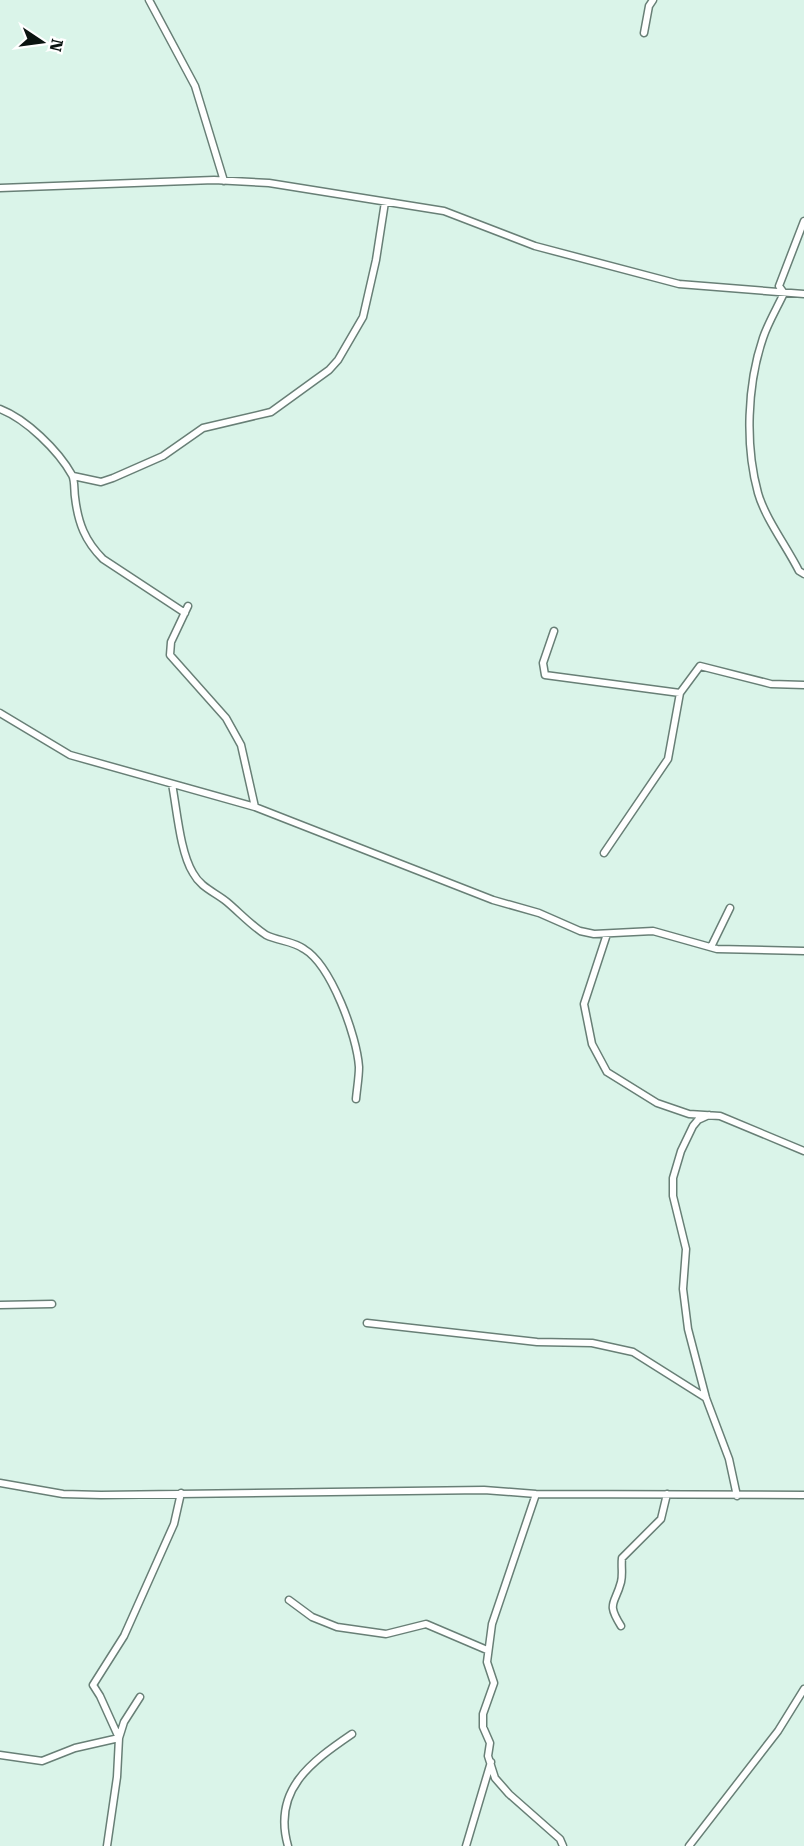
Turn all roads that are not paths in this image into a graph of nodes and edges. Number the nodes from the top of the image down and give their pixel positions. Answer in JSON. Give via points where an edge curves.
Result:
{"nodes":[{"id":1,"x":149,"y":0,"type":"edge"},
{"id":2,"x":653,"y":0,"type":"edge"},
{"id":3,"x":644,"y":33,"type":"dead end"},
{"id":4,"x":224,"y":181,"type":"junction"},
{"id":5,"x":0,"y":188,"type":"edge"},
{"id":6,"x":385,"y":202,"type":"junction"},
{"id":7,"x":804,"y":221,"type":"edge"},
{"id":8,"x":784,"y":292,"type":"junction"},
{"id":9,"x":804,"y":294,"type":"edge"},
{"id":10,"x":0,"y":409,"type":"edge"},
{"id":11,"x":73,"y":476,"type":"junction"},
{"id":12,"x":804,"y":574,"type":"edge"},
{"id":13,"x":188,"y":606,"type":"dead end"},
{"id":14,"x":185,"y":613,"type":"junction"},
{"id":15,"x":554,"y":631,"type":"dead end"},
{"id":16,"x":804,"y":685,"type":"edge"},
{"id":17,"x":680,"y":693,"type":"junction"},
{"id":18,"x":0,"y":713,"type":"edge"},
{"id":19,"x":172,"y":784,"type":"junction"},
{"id":20,"x":255,"y":807,"type":"junction"},
{"id":21,"x":604,"y":853,"type":"dead end"},
{"id":22,"x":730,"y":908,"type":"dead end"},
{"id":23,"x":607,"y":934,"type":"junction"},
{"id":24,"x":711,"y":947,"type":"junction"},
{"id":25,"x":804,"y":951,"type":"edge"},
{"id":26,"x":356,"y":1099,"type":"dead end"},
{"id":27,"x":689,"y":1114,"type":"junction"},
{"id":28,"x":709,"y":1115,"type":"junction"},
{"id":29,"x":698,"y":1120,"type":"junction"},
{"id":30,"x":804,"y":1151,"type":"edge"},
{"id":31,"x":52,"y":1304,"type":"dead end"},
{"id":32,"x":0,"y":1305,"type":"edge"},
{"id":33,"x":367,"y":1323,"type":"dead end"},
{"id":34,"x":706,"y":1398,"type":"junction"},
{"id":35,"x":0,"y":1483,"type":"edge"},
{"id":36,"x":181,"y":1493,"type":"junction"},
{"id":37,"x":536,"y":1494,"type":"junction"},
{"id":38,"x":667,"y":1494,"type":"junction"},
{"id":39,"x":804,"y":1495,"type":"edge"},
{"id":40,"x":737,"y":1496,"type":"junction"},
{"id":41,"x":289,"y":1600,"type":"dead end"},
{"id":42,"x":621,"y":1626,"type":"dead end"},
{"id":43,"x":487,"y":1650,"type":"junction"},
{"id":44,"x":804,"y":1689,"type":"edge"},
{"id":45,"x":140,"y":1697,"type":"dead end"},
{"id":46,"x":352,"y":1734,"type":"dead end"},
{"id":47,"x":119,"y":1738,"type":"junction"},
{"id":48,"x":0,"y":1755,"type":"edge"},
{"id":49,"x":491,"y":1762,"type":"junction"},
{"id":50,"x":485,"y":1777,"type":"junction"},
{"id":51,"x":495,"y":1778,"type":"junction"},
{"id":52,"x":107,"y":1846,"type":"edge"},
{"id":53,"x":288,"y":1846,"type":"edge"},
{"id":54,"x":466,"y":1846,"type":"edge"},
{"id":55,"x":563,"y":1846,"type":"edge"},
{"id":56,"x":688,"y":1846,"type":"edge"}],
"edges":[{"from":1,"to":4,"type":"street","via":[[195,86]]},
{"from":2,"to":3,"type":"street"},
{"from":4,"to":5,"type":"street"},
{"from":4,"to":6,"type":"street","via":[[268,183]]},
{"from":6,"to":8,"type":"street","via":[[444,211],[535,246],[680,284]]},
{"from":6,"to":11,"type":"street","via":[[363,317],[329,370],[271,412],[203,428],[163,456],[113,478],[101,482]]},
{"from":7,"to":8,"type":"street","via":[[779,286]]},
{"from":8,"to":9,"type":"street"},
{"from":8,"to":12,"type":"street","via":[[763,338],[754,378],[752,460],[759,495]]},
{"from":10,"to":11,"type":"street","via":[[14,415],[42,438]]},
{"from":11,"to":14,"type":"street","via":[[78,524],[93,549]]},
{"from":13,"to":14,"type":"street"},
{"from":14,"to":20,"type":"street","via":[[171,642],[170,655],[226,718],[241,745]]},
{"from":15,"to":17,"type":"street","via":[[543,663],[545,675]]},
{"from":16,"to":17,"type":"street","via":[[771,684],[700,666]]},
{"from":17,"to":21,"type":"street","via":[[668,759]]},
{"from":18,"to":19,"type":"street","via":[[70,755]]},
{"from":19,"to":20,"type":"street"},
{"from":19,"to":26,"type":"street","via":[[185,850],[200,884],[266,934],[306,949],[330,980],[356,1052]]},
{"from":20,"to":23,"type":"street","via":[[493,900],[539,913],[580,931]]},
{"from":22,"to":24,"type":"street"},
{"from":23,"to":24,"type":"street","via":[[652,931]]},
{"from":23,"to":27,"type":"street","via":[[584,1004],[592,1044],[607,1072],[621,1083],[657,1103]]},
{"from":24,"to":25,"type":"street","via":[[743,952]]},
{"from":27,"to":28,"type":"street"},
{"from":27,"to":29,"type":"street"},
{"from":28,"to":29,"type":"street"},
{"from":28,"to":30,"type":"street","via":[[731,1120]]},
{"from":29,"to":34,"type":"street","via":[[675,1166],[673,1196],[686,1249],[684,1307]]},
{"from":31,"to":32,"type":"street"},
{"from":33,"to":34,"type":"street","via":[[537,1342],[592,1343],[633,1352]]},
{"from":34,"to":40,"type":"street","via":[[729,1459]]},
{"from":35,"to":36,"type":"street","via":[[63,1494]]},
{"from":36,"to":37,"type":"street","via":[[484,1490]]},
{"from":36,"to":47,"type":"street","via":[[174,1524],[124,1636],[93,1685]]},
{"from":37,"to":38,"type":"street"},
{"from":37,"to":43,"type":"street","via":[[492,1624]]},
{"from":38,"to":40,"type":"street"},
{"from":38,"to":42,"type":"street","via":[[661,1519],[622,1558],[622,1579],[612,1602]]},
{"from":39,"to":40,"type":"street"},
{"from":41,"to":43,"type":"street","via":[[312,1617],[337,1627],[386,1634],[426,1624]]},
{"from":43,"to":49,"type":"street","via":[[494,1683],[483,1714],[483,1727],[490,1743]]},
{"from":44,"to":56,"type":"street","via":[[778,1731]]},
{"from":45,"to":47,"type":"street"},
{"from":46,"to":53,"type":"street","via":[[319,1757],[296,1782],[283,1820]]},
{"from":47,"to":48,"type":"street","via":[[75,1748],[42,1761]]},
{"from":47,"to":52,"type":"street"},
{"from":49,"to":50,"type":"street"},
{"from":49,"to":51,"type":"street"},
{"from":50,"to":51,"type":"street"},
{"from":50,"to":54,"type":"street"},
{"from":51,"to":55,"type":"street"}]}
